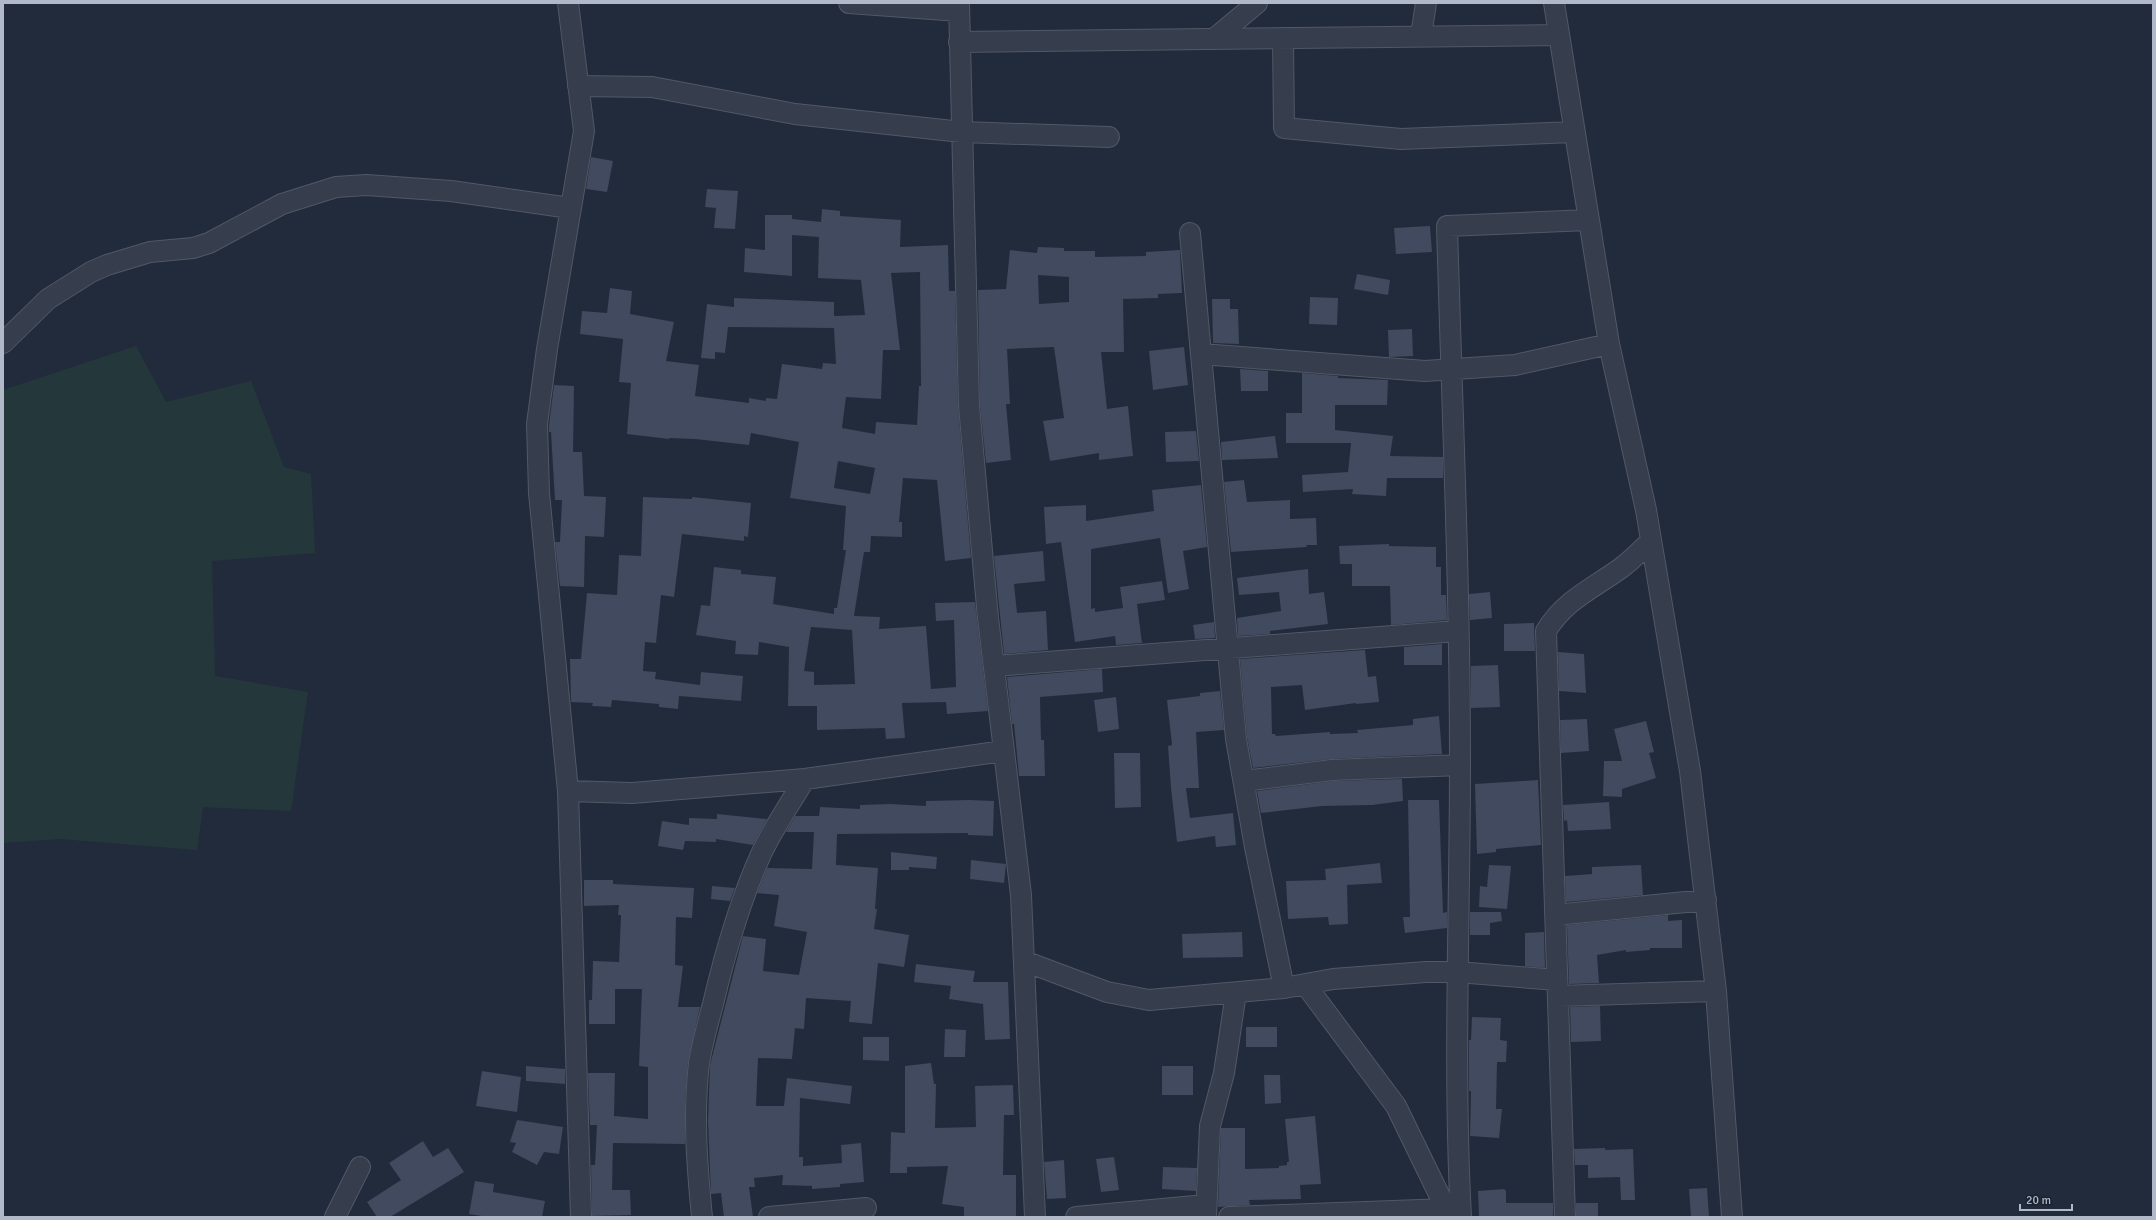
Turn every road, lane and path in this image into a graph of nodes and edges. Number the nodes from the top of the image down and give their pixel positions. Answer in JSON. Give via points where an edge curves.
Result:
{"nodes":[{"id":1,"x":568,"y":3,"type":"edge"},
{"id":2,"x":849,"y":3,"type":"edge"},
{"id":3,"x":1257,"y":3,"type":"edge"},
{"id":4,"x":1426,"y":3,"type":"edge"},
{"id":5,"x":1554,"y":3,"type":"edge"},
{"id":6,"x":959,"y":7,"type":"edge"},
{"id":7,"x":1559,"y":35,"type":"junction"},
{"id":8,"x":1421,"y":36,"type":"junction"},
{"id":9,"x":1283,"y":38,"type":"junction"},
{"id":10,"x":1214,"y":39,"type":"junction"},
{"id":11,"x":960,"y":42,"type":"junction"},
{"id":12,"x":578,"y":86,"type":"junction"},
{"id":13,"x":962,"y":132,"type":"junction"},
{"id":14,"x":1574,"y":132,"type":"junction"},
{"id":15,"x":1109,"y":137,"type":"dead end"},
{"id":16,"x":570,"y":208,"type":"junction"},
{"id":17,"x":1588,"y":220,"type":"junction"},
{"id":18,"x":1190,"y":233,"type":"dead end"},
{"id":19,"x":3,"y":343,"type":"edge"},
{"id":20,"x":1609,"y":344,"type":"junction"},
{"id":21,"x":1201,"y":354,"type":"junction"},
{"id":22,"x":1451,"y":369,"type":"junction"},
{"id":23,"x":1651,"y":541,"type":"junction"},
{"id":24,"x":1458,"y":631,"type":"junction"},
{"id":25,"x":1227,"y":649,"type":"junction"},
{"id":26,"x":994,"y":666,"type":"junction"},
{"id":27,"x":1004,"y":751,"type":"junction"},
{"id":28,"x":1460,"y":765,"type":"junction"},
{"id":29,"x":805,"y":779,"type":"junction"},
{"id":30,"x":1244,"y":781,"type":"junction"},
{"id":31,"x":568,"y":791,"type":"junction"},
{"id":32,"x":1706,"y":900,"type":"junction"},
{"id":33,"x":1556,"y":915,"type":"junction"},
{"id":34,"x":1024,"y":961,"type":"junction"},
{"id":35,"x":1457,"y":972,"type":"junction"},
{"id":36,"x":1305,"y":984,"type":"junction"},
{"id":37,"x":1284,"y":988,"type":"junction"},
{"id":38,"x":1558,"y":988,"type":"junction"},
{"id":39,"x":1716,"y":991,"type":"junction"},
{"id":40,"x":1236,"y":993,"type":"junction"},
{"id":41,"x":360,"y":1168,"type":"dead end"},
{"id":42,"x":866,"y":1208,"type":"dead end"},
{"id":43,"x":1206,"y":1211,"type":"edge"},
{"id":44,"x":844,"y":1213,"type":"edge"},
{"id":45,"x":1453,"y":1214,"type":"edge"},
{"id":46,"x":1342,"y":1215,"type":"edge"},
{"id":47,"x":335,"y":1217,"type":"edge"},
{"id":48,"x":581,"y":1217,"type":"edge"},
{"id":49,"x":702,"y":1217,"type":"edge"},
{"id":50,"x":769,"y":1217,"type":"edge"},
{"id":51,"x":1034,"y":1217,"type":"edge"},
{"id":52,"x":1076,"y":1217,"type":"edge"},
{"id":53,"x":1229,"y":1217,"type":"edge"},
{"id":54,"x":1565,"y":1217,"type":"edge"},
{"id":55,"x":1732,"y":1217,"type":"edge"}],
"edges":[{"from":1,"to":12,"type":"street"},
{"from":2,"to":6,"type":"street"},
{"from":3,"to":10,"type":"street"},
{"from":4,"to":8,"type":"street"},
{"from":5,"to":7,"type":"street"},
{"from":6,"to":11,"type":"street"},
{"from":7,"to":8,"type":"street"},
{"from":7,"to":14,"type":"street"},
{"from":8,"to":9,"type":"street"},
{"from":9,"to":10,"type":"street"},
{"from":9,"to":14,"type":"street","via":[[1284,128],[1401,139]]},
{"from":10,"to":11,"type":"street"},
{"from":11,"to":13,"type":"street"},
{"from":12,"to":13,"type":"street","via":[[652,87],[795,114]]},
{"from":12,"to":16,"type":"street","via":[[584,131]]},
{"from":13,"to":15,"type":"street"},
{"from":13,"to":26,"type":"street","via":[[969,406]]},
{"from":14,"to":17,"type":"street"},
{"from":16,"to":19,"type":"street","via":[[452,191],[366,185],[336,187],[282,204],[209,243],[193,248],[150,252],[91,272],[48,299]]},
{"from":16,"to":31,"type":"street","via":[[537,424],[540,493]]},
{"from":17,"to":20,"type":"street"},
{"from":17,"to":22,"type":"street","via":[[1448,226]]},
{"from":18,"to":21,"type":"street"},
{"from":20,"to":22,"type":"street","via":[[1515,365]]},
{"from":20,"to":23,"type":"street"},
{"from":21,"to":22,"type":"street","via":[[1426,371]]},
{"from":21,"to":25,"type":"street"},
{"from":22,"to":24,"type":"street"},
{"from":23,"to":32,"type":"street","via":[[1690,771]]},
{"from":23,"to":33,"type":"street","via":[[1623,566],[1570,602],[1557,614],[1546,631]]},
{"from":24,"to":25,"type":"street"},
{"from":24,"to":28,"type":"street"},
{"from":25,"to":26,"type":"street"},
{"from":25,"to":30,"type":"street","via":[[1236,739]]},
{"from":26,"to":27,"type":"street"},
{"from":27,"to":29,"type":"street"},
{"from":27,"to":34,"type":"street","via":[[1021,895]]},
{"from":28,"to":30,"type":"street","via":[[1332,770]]},
{"from":28,"to":35,"type":"street"},
{"from":29,"to":31,"type":"street","via":[[632,793]]},
{"from":29,"to":49,"type":"street","via":[[762,853],[729,945],[709,1020],[700,1062],[697,1107],[697,1171]]},
{"from":30,"to":37,"type":"street"},
{"from":31,"to":48,"type":"street"},
{"from":32,"to":33,"type":"street"},
{"from":32,"to":39,"type":"street"},
{"from":33,"to":38,"type":"street"},
{"from":34,"to":40,"type":"street","via":[[1107,992],[1149,1000]]},
{"from":34,"to":51,"type":"street"},
{"from":35,"to":36,"type":"street","via":[[1333,979]]},
{"from":35,"to":38,"type":"street"},
{"from":35,"to":45,"type":"street","via":[[1457,1146]]},
{"from":36,"to":37,"type":"street"},
{"from":36,"to":45,"type":"street","via":[[1396,1106]]},
{"from":37,"to":40,"type":"street"},
{"from":38,"to":39,"type":"street"},
{"from":38,"to":54,"type":"street"},
{"from":39,"to":55,"type":"street"},
{"from":40,"to":43,"type":"street","via":[[1224,1074],[1210,1126]]},
{"from":41,"to":47,"type":"street"},
{"from":42,"to":44,"type":"street"},
{"from":43,"to":52,"type":"street"},
{"from":44,"to":50,"type":"street"},
{"from":45,"to":46,"type":"street"},
{"from":46,"to":53,"type":"street"}]}
